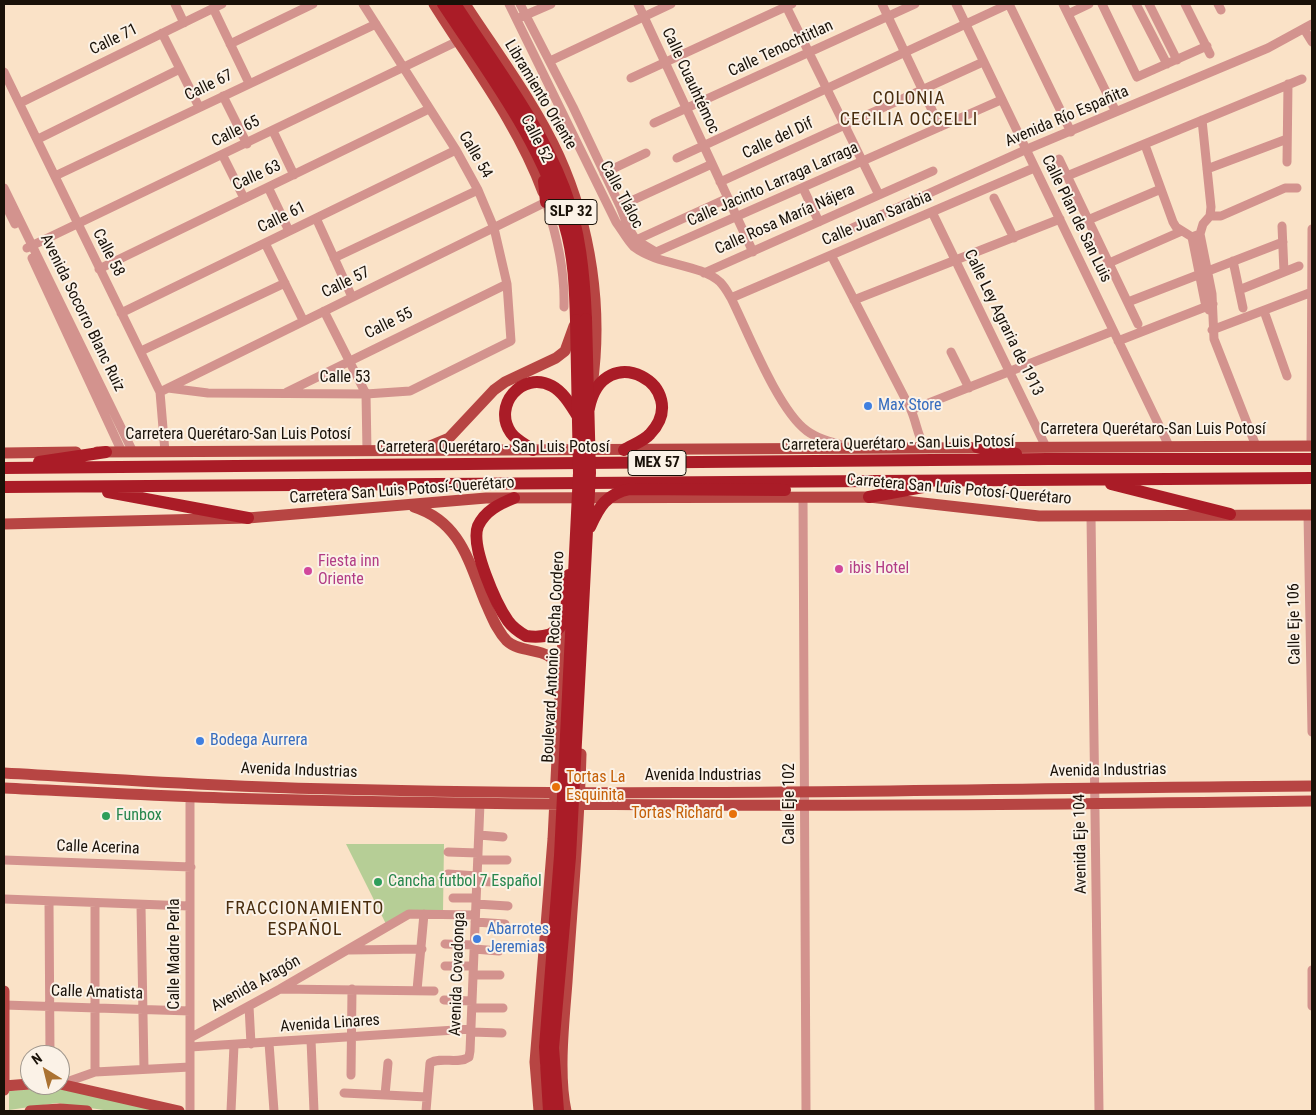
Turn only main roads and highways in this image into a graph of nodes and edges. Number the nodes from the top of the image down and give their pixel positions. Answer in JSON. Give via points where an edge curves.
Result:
{"nodes":[{"id":1,"x":434,"y":4,"type":"edge"},
{"id":2,"x":443,"y":4,"type":"edge"},
{"id":3,"x":456,"y":4,"type":"edge"},
{"id":4,"x":465,"y":4,"type":"edge"},
{"id":5,"x":522,"y":117,"type":"junction"},
{"id":6,"x":546,"y":161,"type":"junction"},
{"id":7,"x":546,"y":202,"type":"joint"},
{"id":8,"x":581,"y":319,"type":"junction"},
{"id":9,"x":582,"y":415,"type":"junction"},
{"id":10,"x":1312,"y":446,"type":"edge"},
{"id":11,"x":978,"y":447,"type":"joint"},
{"id":12,"x":421,"y":450,"type":"junction"},
{"id":13,"x":533,"y":450,"type":"junction"},
{"id":14,"x":624,"y":450,"type":"junction"},
{"id":15,"x":4,"y":452,"type":"edge"},
{"id":16,"x":106,"y":452,"type":"junction"},
{"id":17,"x":1047,"y":453,"type":"junction"},
{"id":18,"x":1312,"y":460,"type":"edge"},
{"id":19,"x":4,"y":467,"type":"edge"},
{"id":20,"x":584,"y":473,"type":"junction"},
{"id":21,"x":1311,"y":478,"type":"edge"},
{"id":22,"x":1094,"y":480,"type":"junction"},
{"id":23,"x":954,"y":481,"type":"junction"},
{"id":24,"x":4,"y":487,"type":"edge"},
{"id":25,"x":81,"y":487,"type":"junction"},
{"id":26,"x":910,"y":489,"type":"junction"},
{"id":27,"x":869,"y":497,"type":"junction"},
{"id":28,"x":514,"y":498,"type":"junction"},
{"id":29,"x":408,"y":506,"type":"junction"},
{"id":30,"x":1230,"y":514,"type":"junction"},
{"id":31,"x":1310,"y":515,"type":"edge"},
{"id":32,"x":248,"y":518,"type":"junction"},
{"id":33,"x":4,"y":524,"type":"edge"},
{"id":34,"x":586,"y":536,"type":"junction"},
{"id":35,"x":575,"y":549,"type":"junction"},
{"id":36,"x":564,"y":620,"type":"junction"},
{"id":37,"x":581,"y":622,"type":"junction"},
{"id":38,"x":560,"y":686,"type":"junction"},
{"id":39,"x":581,"y":766,"type":"junction"},
{"id":40,"x":555,"y":767,"type":"junction"},
{"id":41,"x":4,"y":773,"type":"edge"},
{"id":42,"x":118,"y":779,"type":"junction"},
{"id":43,"x":208,"y":783,"type":"junction"},
{"id":44,"x":236,"y":784,"type":"junction"},
{"id":45,"x":261,"y":786,"type":"junction"},
{"id":46,"x":1312,"y":786,"type":"edge"},
{"id":47,"x":4,"y":788,"type":"edge"},
{"id":48,"x":532,"y":792,"type":"junction"},
{"id":49,"x":608,"y":792,"type":"junction"},
{"id":50,"x":108,"y":793,"type":"junction"},
{"id":51,"x":328,"y":795,"type":"junction"},
{"id":52,"x":190,"y":796,"type":"junction"},
{"id":53,"x":220,"y":798,"type":"junction"},
{"id":54,"x":554,"y":798,"type":"junction"},
{"id":55,"x":580,"y":798,"type":"junction"},
{"id":56,"x":259,"y":799,"type":"junction"},
{"id":57,"x":805,"y":799,"type":"junction"},
{"id":58,"x":1312,"y":801,"type":"edge"},
{"id":59,"x":537,"y":803,"type":"junction"},
{"id":60,"x":600,"y":804,"type":"junction"},
{"id":61,"x":553,"y":821,"type":"junction"},
{"id":62,"x":579,"y":822,"type":"junction"},
{"id":63,"x":553,"y":839,"type":"junction"},
{"id":64,"x":579,"y":840,"type":"junction"},
{"id":65,"x":4,"y":991,"type":"edge"},
{"id":66,"x":4,"y":1005,"type":"edge"},
{"id":67,"x":20,"y":1085,"type":"edge"},
{"id":68,"x":70,"y":1086,"type":"edge"},
{"id":69,"x":4,"y":1087,"type":"edge"},
{"id":70,"x":30,"y":1111,"type":"edge"},
{"id":71,"x":86,"y":1111,"type":"edge"},
{"id":72,"x":179,"y":1111,"type":"edge"},
{"id":73,"x":539,"y":1111,"type":"edge"},
{"id":74,"x":549,"y":1111,"type":"edge"},
{"id":75,"x":558,"y":1111,"type":"edge"},
{"id":76,"x":566,"y":1111,"type":"edge"}],
"edges":[{"from":1,"to":5,"type":"main road","name":"Calle 52","via":[[458,41]]},
{"from":2,"to":5,"type":"highway","name":"Libramiento Oriente","number":"SLP 32"},
{"from":3,"to":5,"type":"highway","name":"Libramiento Oriente","number":"SLP 32"},
{"from":4,"to":5,"type":"main road","name":"Libramiento Oriente"},
{"from":5,"to":6,"type":"highway","name":"Libramiento Oriente","number":"SLP 32"},
{"from":5,"to":6,"type":"highway"},
{"from":5,"to":7,"type":"main road","name":"Calle 52","via":[[533,166]]},
{"from":5,"to":9,"type":"main road","name":"Libramiento Oriente","via":[[558,155],[583,222],[591,259],[595,365]]},
{"from":6,"to":7,"type":"highway"},
{"from":6,"to":8,"type":"highway","name":"Libramiento Oriente","number":"SLP 32","via":[[573,262]]},
{"from":8,"to":9,"type":"highway","number":"SLP 32","bridge":true},
{"from":8,"to":12,"type":"main road","via":[[565,351],[505,382],[448,438]]},
{"from":9,"to":13,"type":"highway","via":[[551,385],[542,382],[521,386],[506,402],[505,413],[510,433]]},
{"from":9,"to":14,"type":"highway","bridge":true,"via":[[596,388],[610,376],[633,372],[652,381],[662,412],[658,424],[649,436]]},
{"from":9,"to":20,"type":"highway","number":"SLP 32","bridge":true},
{"from":10,"to":17,"type":"main road","name":"Carretera Querétaro-San Luis Potosí","via":[[1169,446]]},
{"from":11,"to":14,"type":"main road","name":"Carretera Querétaro-San Luis Potosí"},
{"from":11,"to":17,"type":"highway"},
{"from":12,"to":13,"type":"main road","name":"Carretera Querétaro-San Luis Potosí"},
{"from":12,"to":16,"type":"main road","name":"Carretera Querétaro-San Luis Potosí"},
{"from":13,"to":14,"type":"main road","name":"Carretera Querétaro-San Luis Potosí"},
{"from":15,"to":16,"type":"main road","name":"Carretera Querétaro-San Luis Potosí"},
{"from":16,"to":19,"type":"highway"},
{"from":17,"to":18,"type":"highway","name":"Carretera Querétaro - San Luis Potosí","number":"MEX 57"},
{"from":17,"to":19,"type":"highway","name":"Carretera Querétaro - San Luis Potosí","number":"MEX 57"},
{"from":20,"to":34,"type":"highway","name":"Boulevard Antonio Rocha Cordero","number":"SLP 32","bridge":true},
{"from":20,"to":35,"type":"highway","name":"Boulevard Antonio Rocha Cordero","number":"SLP 32","bridge":true},
{"from":21,"to":22,"type":"highway","number":"MEX 57"},
{"from":22,"to":23,"type":"highway","number":"MEX 57"},
{"from":22,"to":30,"type":"highway"},
{"from":23,"to":25,"type":"highway","number":"MEX 57"},
{"from":23,"to":26,"type":"highway"},
{"from":24,"to":25,"type":"highway","number":"MEX 57"},
{"from":25,"to":32,"type":"highway"},
{"from":26,"to":27,"type":"highway"},
{"from":26,"to":34,"type":"highway","number":"SLP 32","bridge":true,"via":[[630,489],[603,501]]},
{"from":27,"to":28,"type":"main road","name":"Carretera San Luis Potosí-Querétaro"},
{"from":27,"to":30,"type":"main road","name":"Carretera San Luis Potosí-Querétaro","via":[[1039,516]]},
{"from":28,"to":29,"type":"main road","name":"Carretera San Luis Potosí-Querétaro"},
{"from":28,"to":36,"type":"highway","via":[[485,515],[478,528],[478,553],[500,605],[516,630],[526,636],[552,636]]},
{"from":29,"to":32,"type":"main road","name":"Carretera San Luis Potosí-Querétaro"},
{"from":29,"to":38,"type":"main road","via":[[429,512],[450,528],[463,548],[500,632],[508,642],[521,649],[551,656],[557,663]]},
{"from":30,"to":31,"type":"main road","name":"Carretera San Luis Potosí-Querétaro"},
{"from":32,"to":33,"type":"main road","name":"Carretera San Luis Potosí-Querétaro"},
{"from":34,"to":37,"type":"highway","name":"Boulevard Antonio Rocha Cordero","number":"SLP 32","bridge":true},
{"from":35,"to":36,"type":"highway","via":[[570,559]]},
{"from":35,"to":74,"type":"highway","name":"Boulevard Antonio Rocha Cordero","number":"SLP 32","bridge":true,"via":[[560,856],[544,1048]]},
{"from":36,"to":38,"type":"main road","name":"Boulevard Antonio Rocha Cordero"},
{"from":37,"to":39,"type":"main road","name":"Boulevard Antonio Rocha Cordero","number":"SLP 32","via":[[587,633]]},
{"from":37,"to":75,"type":"highway","name":"Boulevard Antonio Rocha Cordero","number":"SLP 32","bridge":true,"via":[[570,858],[553,1048]]},
{"from":38,"to":40,"type":"main road","name":"Boulevard Antonio Rocha Cordero"},
{"from":39,"to":40,"type":"main road","via":[[576,776],[569,779]]},
{"from":39,"to":49,"type":"main road","via":[[588,783],[597,790]]},
{"from":39,"to":55,"type":"main road","name":"Boulevard Antonio Rocha Cordero","number":"SLP 32"},
{"from":40,"to":48,"type":"main road","via":[[548,786]]},
{"from":40,"to":54,"type":"main road","name":"Boulevard Antonio Rocha Cordero"},
{"from":41,"to":42,"type":"main road","name":"Avenida Industrias"},
{"from":42,"to":43,"type":"main road","name":"Avenida Industrias"},
{"from":42,"to":50,"type":"main road"},
{"from":43,"to":44,"type":"main road","name":"Avenida Industrias"},
{"from":43,"to":52,"type":"main road","via":[[199,785]]},
{"from":44,"to":45,"type":"main road","name":"Avenida Industrias"},
{"from":44,"to":53,"type":"main road"},
{"from":45,"to":51,"type":"main road","name":"Avenida Industrias"},
{"from":45,"to":56,"type":"main road"},
{"from":46,"to":57,"type":"main road","name":"Avenida Industrias","via":[[1095,787]]},
{"from":47,"to":50,"type":"main road","name":"Avenida Industrias"},
{"from":48,"to":51,"type":"main road","name":"Avenida Industrias"},
{"from":48,"to":54,"type":"main road","name":"Avenida Industrias"},
{"from":49,"to":55,"type":"main road","name":"Avenida Industrias"},
{"from":49,"to":57,"type":"main road","name":"Avenida Industrias"},
{"from":50,"to":52,"type":"main road","name":"Avenida Industrias"},
{"from":51,"to":56,"type":"main road","name":"Avenida Industrias"},
{"from":51,"to":59,"type":"main road","name":"Avenida Industrias"},
{"from":52,"to":53,"type":"main road","name":"Avenida Industrias"},
{"from":53,"to":56,"type":"main road","name":"Avenida Industrias"},
{"from":54,"to":55,"type":"main road","name":"Avenida Industrias"},
{"from":54,"to":59,"type":"main road","name":"Avenida Industrias"},
{"from":54,"to":61,"type":"main road","name":"Boulevard Antonio Rocha Cordero"},
{"from":55,"to":60,"type":"main road","name":"Avenida Industrias"},
{"from":55,"to":62,"type":"main road","name":"Boulevard Antonio Rocha Cordero","number":"SLP 32"},
{"from":57,"to":58,"type":"main road","name":"Avenida Industrias"},
{"from":57,"to":60,"type":"main road","name":"Avenida Industrias"},
{"from":59,"to":61,"type":"main road"},
{"from":60,"to":62,"type":"main road","via":[[585,811]]},
{"from":61,"to":63,"type":"main road","name":"Boulevard Antonio Rocha Cordero"},
{"from":62,"to":64,"type":"main road","name":"Boulevard Antonio Rocha Cordero","number":"SLP 32"},
{"from":63,"to":64,"type":"main road","via":[[556,829],[564,824],[574,828]]},
{"from":63,"to":73,"type":"main road","name":"Boulevard Antonio Rocha Cordero","via":[[536,1062]]},
{"from":64,"to":76,"type":"main road","name":"Boulevard Antonio Rocha Cordero","number":"SLP 32","via":[[564,1022]]},
{"from":65,"to":66,"type":"main road"},
{"from":66,"to":69,"type":"main road"},
{"from":67,"to":69,"type":"main road"},
{"from":68,"to":72,"type":"main road"},
{"from":70,"to":71,"type":"main road"}]}
